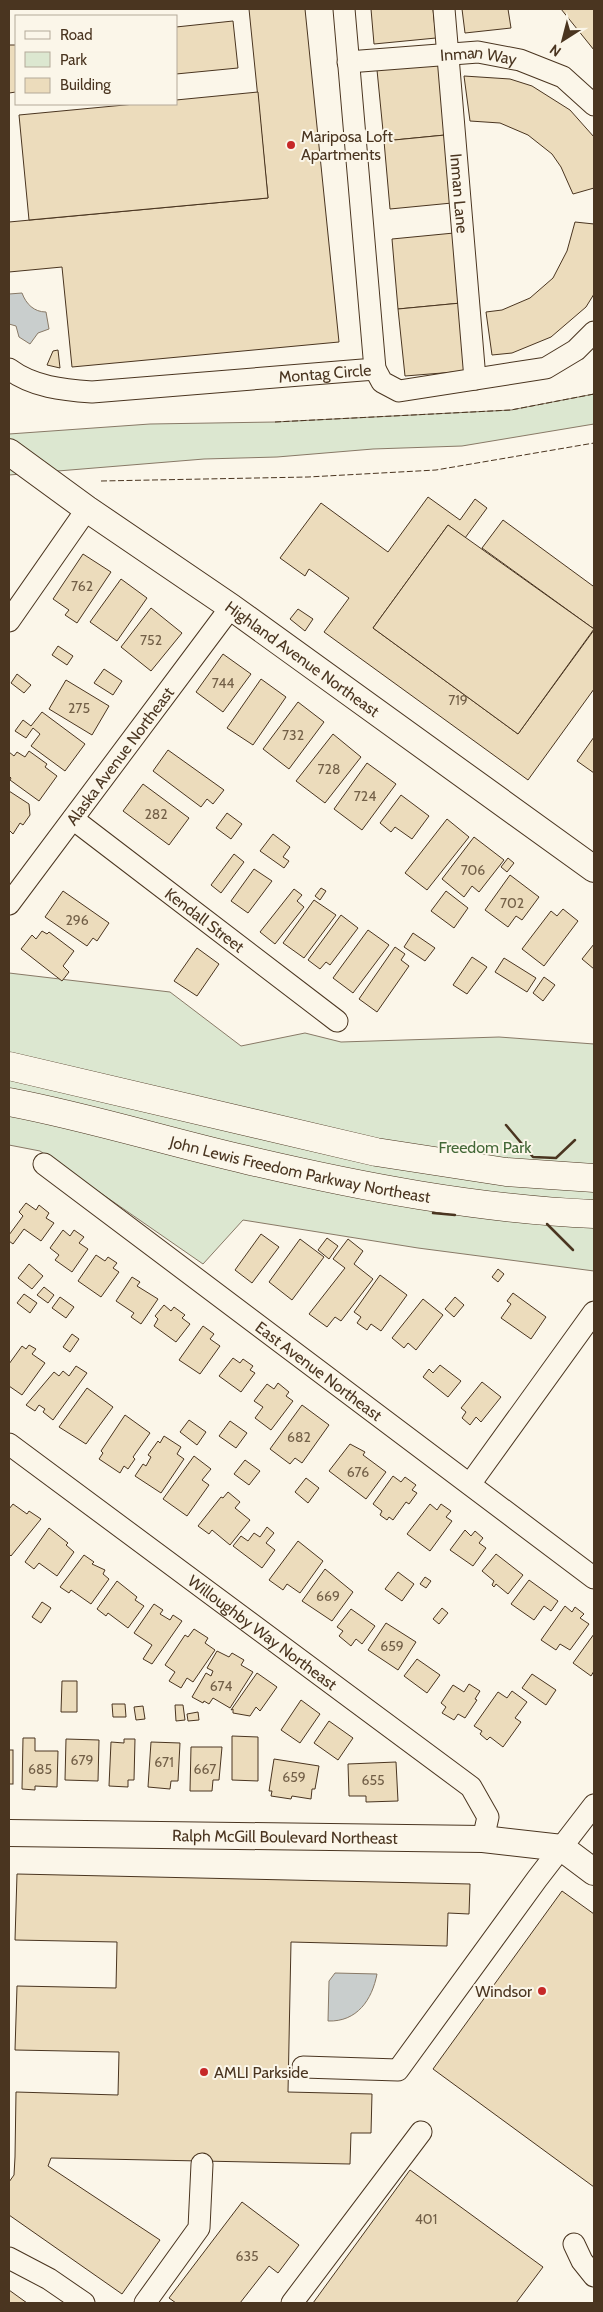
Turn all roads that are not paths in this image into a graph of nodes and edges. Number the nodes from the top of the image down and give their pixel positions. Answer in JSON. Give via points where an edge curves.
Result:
{"nodes":[{"id":1,"x":344,"y":9,"type":"edge"},
{"id":2,"x":444,"y":9,"type":"edge"},
{"id":3,"x":448,"y":54,"type":"junction"},
{"id":4,"x":348,"y":62,"type":"junction"},
{"id":5,"x":594,"y":105,"type":"edge"},
{"id":6,"x":594,"y":332,"type":"edge"},
{"id":7,"x":375,"y":369,"type":"junction"},
{"id":8,"x":9,"y":370,"type":"edge"},
{"id":9,"x":475,"y":379,"type":"junction"},
{"id":10,"x":9,"y":452,"type":"edge"},
{"id":11,"x":87,"y":509,"type":"junction"},
{"id":12,"x":231,"y":607,"type":"junction"},
{"id":13,"x":9,"y":621,"type":"edge"},
{"id":14,"x":73,"y":818,"type":"junction"},
{"id":15,"x":594,"y":869,"type":"edge"},
{"id":16,"x":9,"y":904,"type":"edge"},
{"id":17,"x":337,"y":1022,"type":"dead end"},
{"id":18,"x":9,"y":1066,"type":"edge"},
{"id":19,"x":9,"y":1102,"type":"edge"},
{"id":20,"x":44,"y":1164,"type":"dead end"},
{"id":21,"x":594,"y":1178,"type":"edge"},
{"id":22,"x":594,"y":1214,"type":"edge"},
{"id":23,"x":592,"y":1319,"type":"edge"},
{"id":24,"x":9,"y":1444,"type":"edge"},
{"id":25,"x":470,"y":1484,"type":"junction"},
{"id":26,"x":594,"y":1578,"type":"edge"},
{"id":27,"x":594,"y":1806,"type":"edge"},
{"id":28,"x":9,"y":1833,"type":"edge"},
{"id":29,"x":483,"y":1839,"type":"junction"},
{"id":30,"x":562,"y":1848,"type":"junction"},
{"id":31,"x":594,"y":1872,"type":"edge"},
{"id":32,"x":303,"y":2068,"type":"dead end"},
{"id":33,"x":421,"y":2132,"type":"dead end"},
{"id":34,"x":202,"y":2164,"type":"dead end"},
{"id":35,"x":574,"y":2244,"type":"dead end"},
{"id":36,"x":9,"y":2258,"type":"edge"},
{"id":37,"x":594,"y":2276,"type":"edge"},
{"id":38,"x":84,"y":2303,"type":"edge"},
{"id":39,"x":145,"y":2303,"type":"edge"},
{"id":40,"x":292,"y":2303,"type":"edge"}],
"edges":[{"from":1,"to":4,"type":"street","name":"Montag Circle"},
{"from":2,"to":3,"type":"street","name":"Inman Lane"},
{"from":3,"to":4,"type":"street","name":"Inman Way"},
{"from":3,"to":5,"type":"street","name":"Inman Way","via":[[478,52],[520,60],[563,77]]},
{"from":3,"to":9,"type":"street","name":"Inman Lane"},
{"from":4,"to":7,"type":"street","name":"Montag Circle"},
{"from":6,"to":9,"type":"street","via":[[576,350],[546,368]]},
{"from":7,"to":8,"type":"street","name":"Montag Circle","via":[[92,392],[35,384]]},
{"from":7,"to":9,"type":"street","via":[[382,382],[399,391]]},
{"from":10,"to":11,"type":"main road","name":"Highland Avenue Northeast"},
{"from":11,"to":12,"type":"main road","name":"Highland Avenue Northeast"},
{"from":11,"to":13,"type":"street"},
{"from":12,"to":14,"type":"street","name":"Alaska Avenue Northeast"},
{"from":12,"to":15,"type":"main road","name":"Highland Avenue Northeast"},
{"from":14,"to":16,"type":"street","name":"Alaska Avenue Northeast"},
{"from":14,"to":17,"type":"street","name":"Kendall Street"},
{"from":18,"to":21,"type":"highway","name":"John Lewis Freedom Parkway Northeast","via":[[376,1152],[506,1172]]},
{"from":19,"to":22,"type":"highway","name":"John Lewis Freedom Parkway Northeast","via":[[361,1186],[479,1205]]},
{"from":20,"to":25,"type":"street","name":"East Avenue Northeast"},
{"from":23,"to":25,"type":"street"},
{"from":24,"to":29,"type":"street","name":"Willoughby Way Northeast","via":[[471,1787],[488,1817]]},
{"from":25,"to":26,"type":"street","name":"East Avenue Northeast"},
{"from":27,"to":30,"type":"street"},
{"from":28,"to":29,"type":"main road","name":"Ralph McGill Boulevard Northeast"},
{"from":29,"to":30,"type":"main road","name":"Ralph McGill Boulevard Northeast"},
{"from":30,"to":31,"type":"main road"},
{"from":30,"to":32,"type":"street","via":[[398,2070]]},
{"from":33,"to":40,"type":"street"},
{"from":34,"to":39,"type":"street","via":[[199,2228]]},
{"from":35,"to":37,"type":"street"},
{"from":36,"to":38,"type":"street","via":[[49,2279]]}]}
